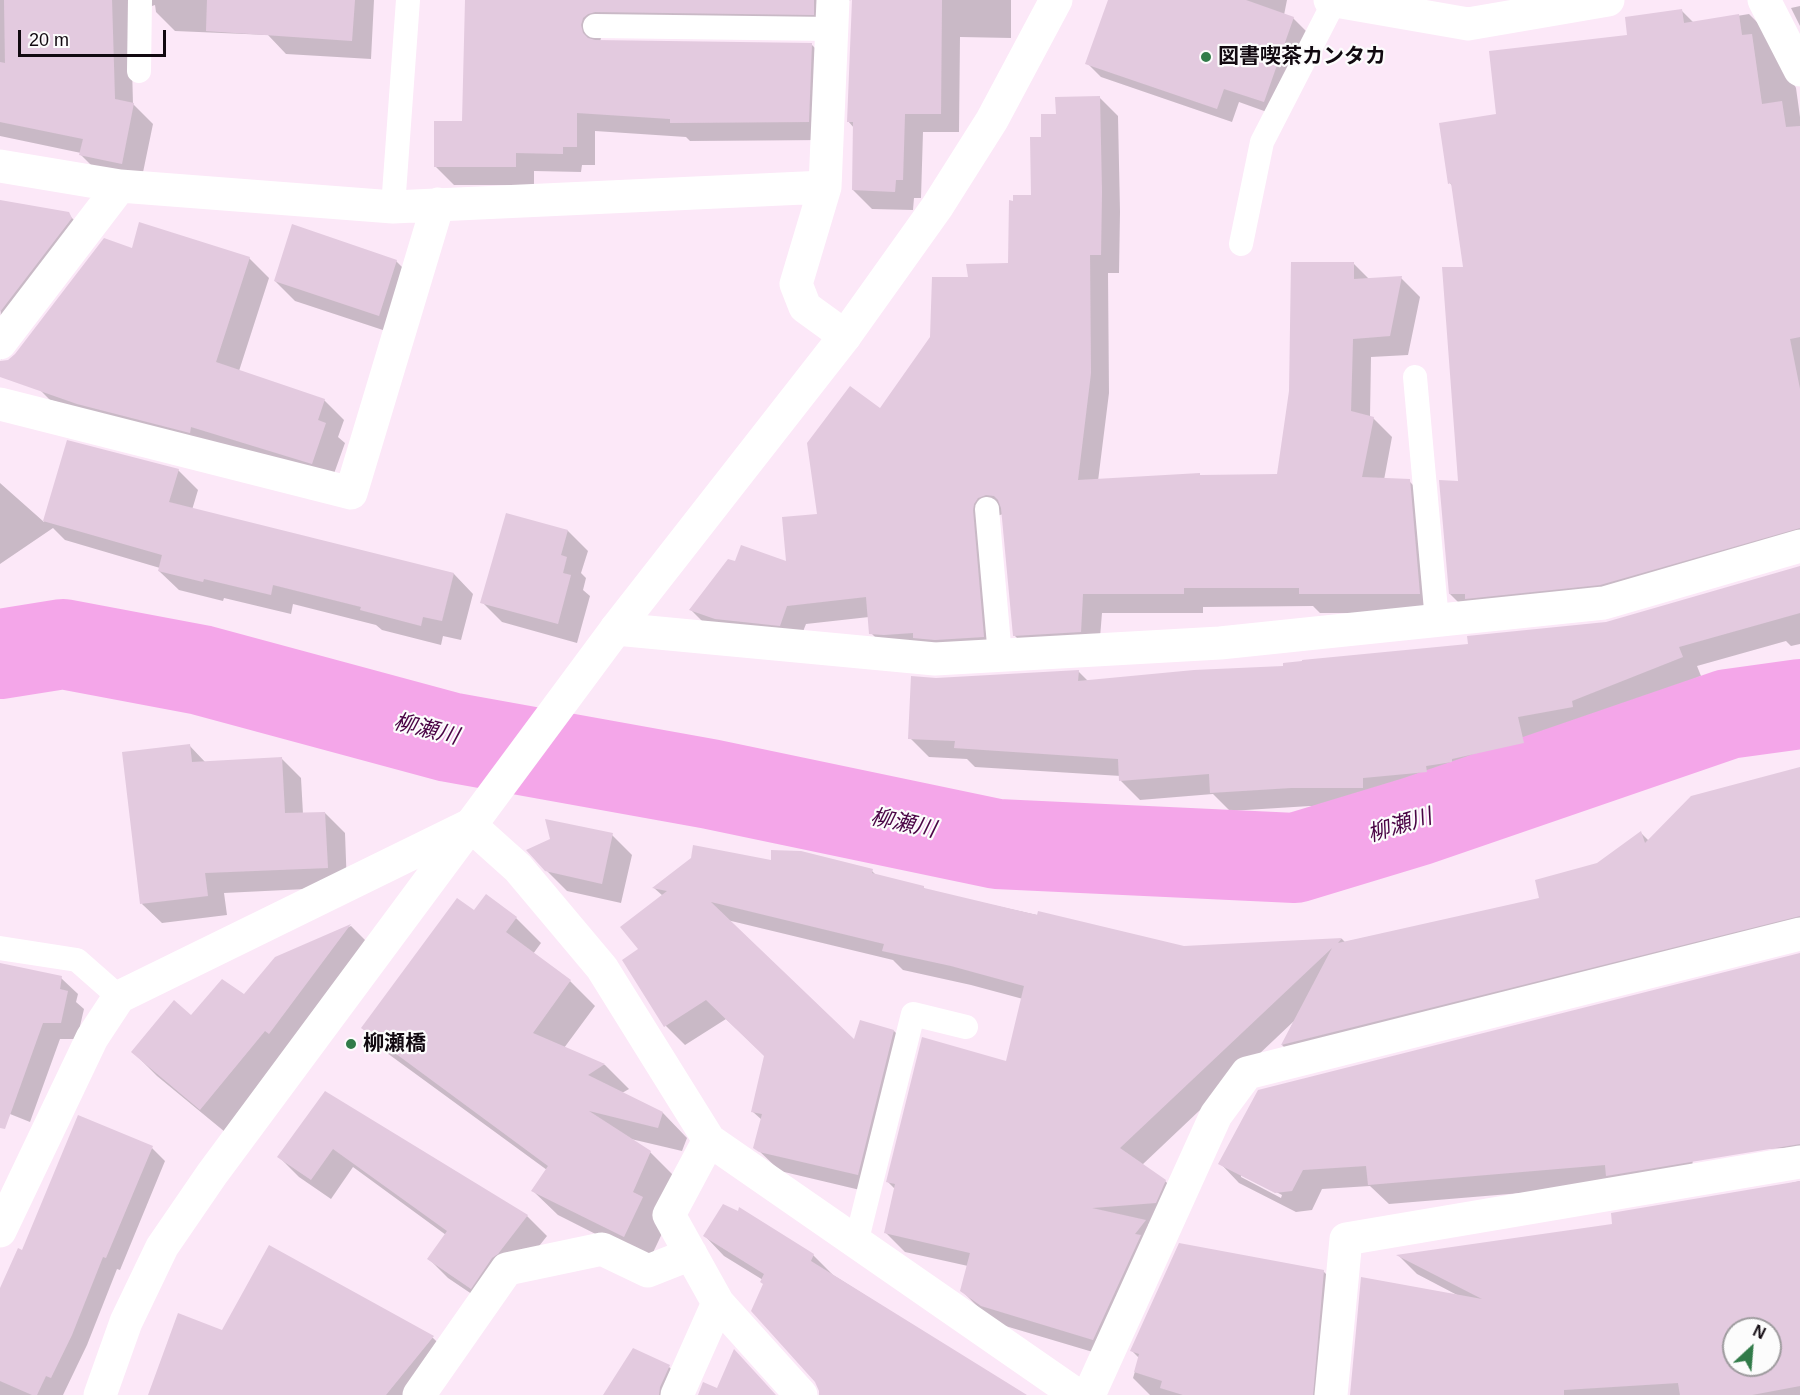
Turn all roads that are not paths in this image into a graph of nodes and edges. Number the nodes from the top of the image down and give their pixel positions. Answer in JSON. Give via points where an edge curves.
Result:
{"nodes":[{"id":1,"x":140,"y":0,"type":"edge"},
{"id":2,"x":408,"y":0,"type":"edge"},
{"id":3,"x":1056,"y":0,"type":"edge"},
{"id":4,"x":1608,"y":0,"type":"edge"},
{"id":5,"x":1764,"y":0,"type":"edge"},
{"id":6,"x":1332,"y":1,"type":"edge"},
{"id":7,"x":832,"y":15,"type":"edge"},
{"id":8,"x":595,"y":26,"type":"dead end"},
{"id":9,"x":1800,"y":70,"type":"edge"},
{"id":10,"x":139,"y":71,"type":"dead end"},
{"id":11,"x":0,"y":166,"type":"edge"},
{"id":12,"x":120,"y":186,"type":"junction"},
{"id":13,"x":825,"y":187,"type":"junction"},
{"id":14,"x":438,"y":204,"type":"junction"},
{"id":15,"x":393,"y":207,"type":"junction"},
{"id":16,"x":1241,"y":244,"type":"dead end"},
{"id":17,"x":845,"y":336,"type":"junction"},
{"id":18,"x":0,"y":343,"type":"edge"},
{"id":19,"x":1415,"y":377,"type":"dead end"},
{"id":20,"x":0,"y":404,"type":"edge"},
{"id":21,"x":987,"y":509,"type":"dead end"},
{"id":22,"x":1800,"y":546,"type":"edge"},
{"id":23,"x":1437,"y":621,"type":"junction"},
{"id":24,"x":610,"y":638,"type":"junction"},
{"id":25,"x":1000,"y":656,"type":"junction"},
{"id":26,"x":474,"y":820,"type":"junction"},
{"id":27,"x":1800,"y":934,"type":"edge"},
{"id":28,"x":0,"y":948,"type":"edge"},
{"id":29,"x":119,"y":997,"type":"junction"},
{"id":30,"x":966,"y":1027,"type":"dead end"},
{"id":31,"x":709,"y":1140,"type":"junction"},
{"id":32,"x":1800,"y":1162,"type":"edge"},
{"id":33,"x":0,"y":1231,"type":"edge"},
{"id":34,"x":856,"y":1243,"type":"junction"},
{"id":35,"x":691,"y":1254,"type":"junction"},
{"id":36,"x":718,"y":1303,"type":"junction"},
{"id":37,"x":100,"y":1395,"type":"edge"},
{"id":38,"x":418,"y":1395,"type":"edge"},
{"id":39,"x":677,"y":1395,"type":"edge"},
{"id":40,"x":801,"y":1395,"type":"edge"},
{"id":41,"x":1077,"y":1395,"type":"edge"},
{"id":42,"x":1089,"y":1395,"type":"edge"},
{"id":43,"x":1331,"y":1395,"type":"edge"}],
"edges":[{"from":1,"to":10,"type":"lane"},
{"from":2,"to":15,"type":"lane"},
{"from":3,"to":17,"type":"street","via":[[992,120],[937,207]]},
{"from":4,"to":6,"type":"street","via":[[1468,24]]},
{"from":5,"to":9,"type":"street"},
{"from":6,"to":16,"type":"lane","via":[[1262,142]]},
{"from":7,"to":8,"type":"lane"},
{"from":7,"to":13,"type":"street"},
{"from":11,"to":12,"type":"street"},
{"from":12,"to":15,"type":"street"},
{"from":12,"to":18,"type":"street"},
{"from":13,"to":14,"type":"street"},
{"from":13,"to":17,"type":"street","via":[[796,284],[805,307]]},
{"from":14,"to":15,"type":"street"},
{"from":14,"to":20,"type":"street","via":[[351,493]]},
{"from":17,"to":24,"type":"street"},
{"from":19,"to":23,"type":"lane"},
{"from":21,"to":25,"type":"lane"},
{"from":22,"to":23,"type":"street","via":[[1604,603]]},
{"from":23,"to":25,"type":"street","via":[[1220,643]]},
{"from":24,"to":25,"type":"street","via":[[935,659]]},
{"from":24,"to":26,"type":"street"},
{"from":26,"to":29,"type":"street"},
{"from":26,"to":31,"type":"street","via":[[602,968]]},
{"from":26,"to":37,"type":"street","via":[[162,1247],[126,1322]]},
{"from":27,"to":42,"type":"street","via":[[1247,1073],[1216,1115]]},
{"from":28,"to":29,"type":"lane","via":[[77,960]]},
{"from":29,"to":33,"type":"street","via":[[92,1038]]},
{"from":30,"to":34,"type":"lane","via":[[913,1014]]},
{"from":31,"to":34,"type":"street"},
{"from":31,"to":35,"type":"street","via":[[669,1215]]},
{"from":32,"to":43,"type":"street","via":[[1346,1239]]},
{"from":34,"to":41,"type":"street"},
{"from":35,"to":36,"type":"street"},
{"from":35,"to":38,"type":"street","via":[[648,1271],[602,1249],[507,1269]]},
{"from":36,"to":39,"type":"street"},
{"from":36,"to":40,"type":"street"}]}
